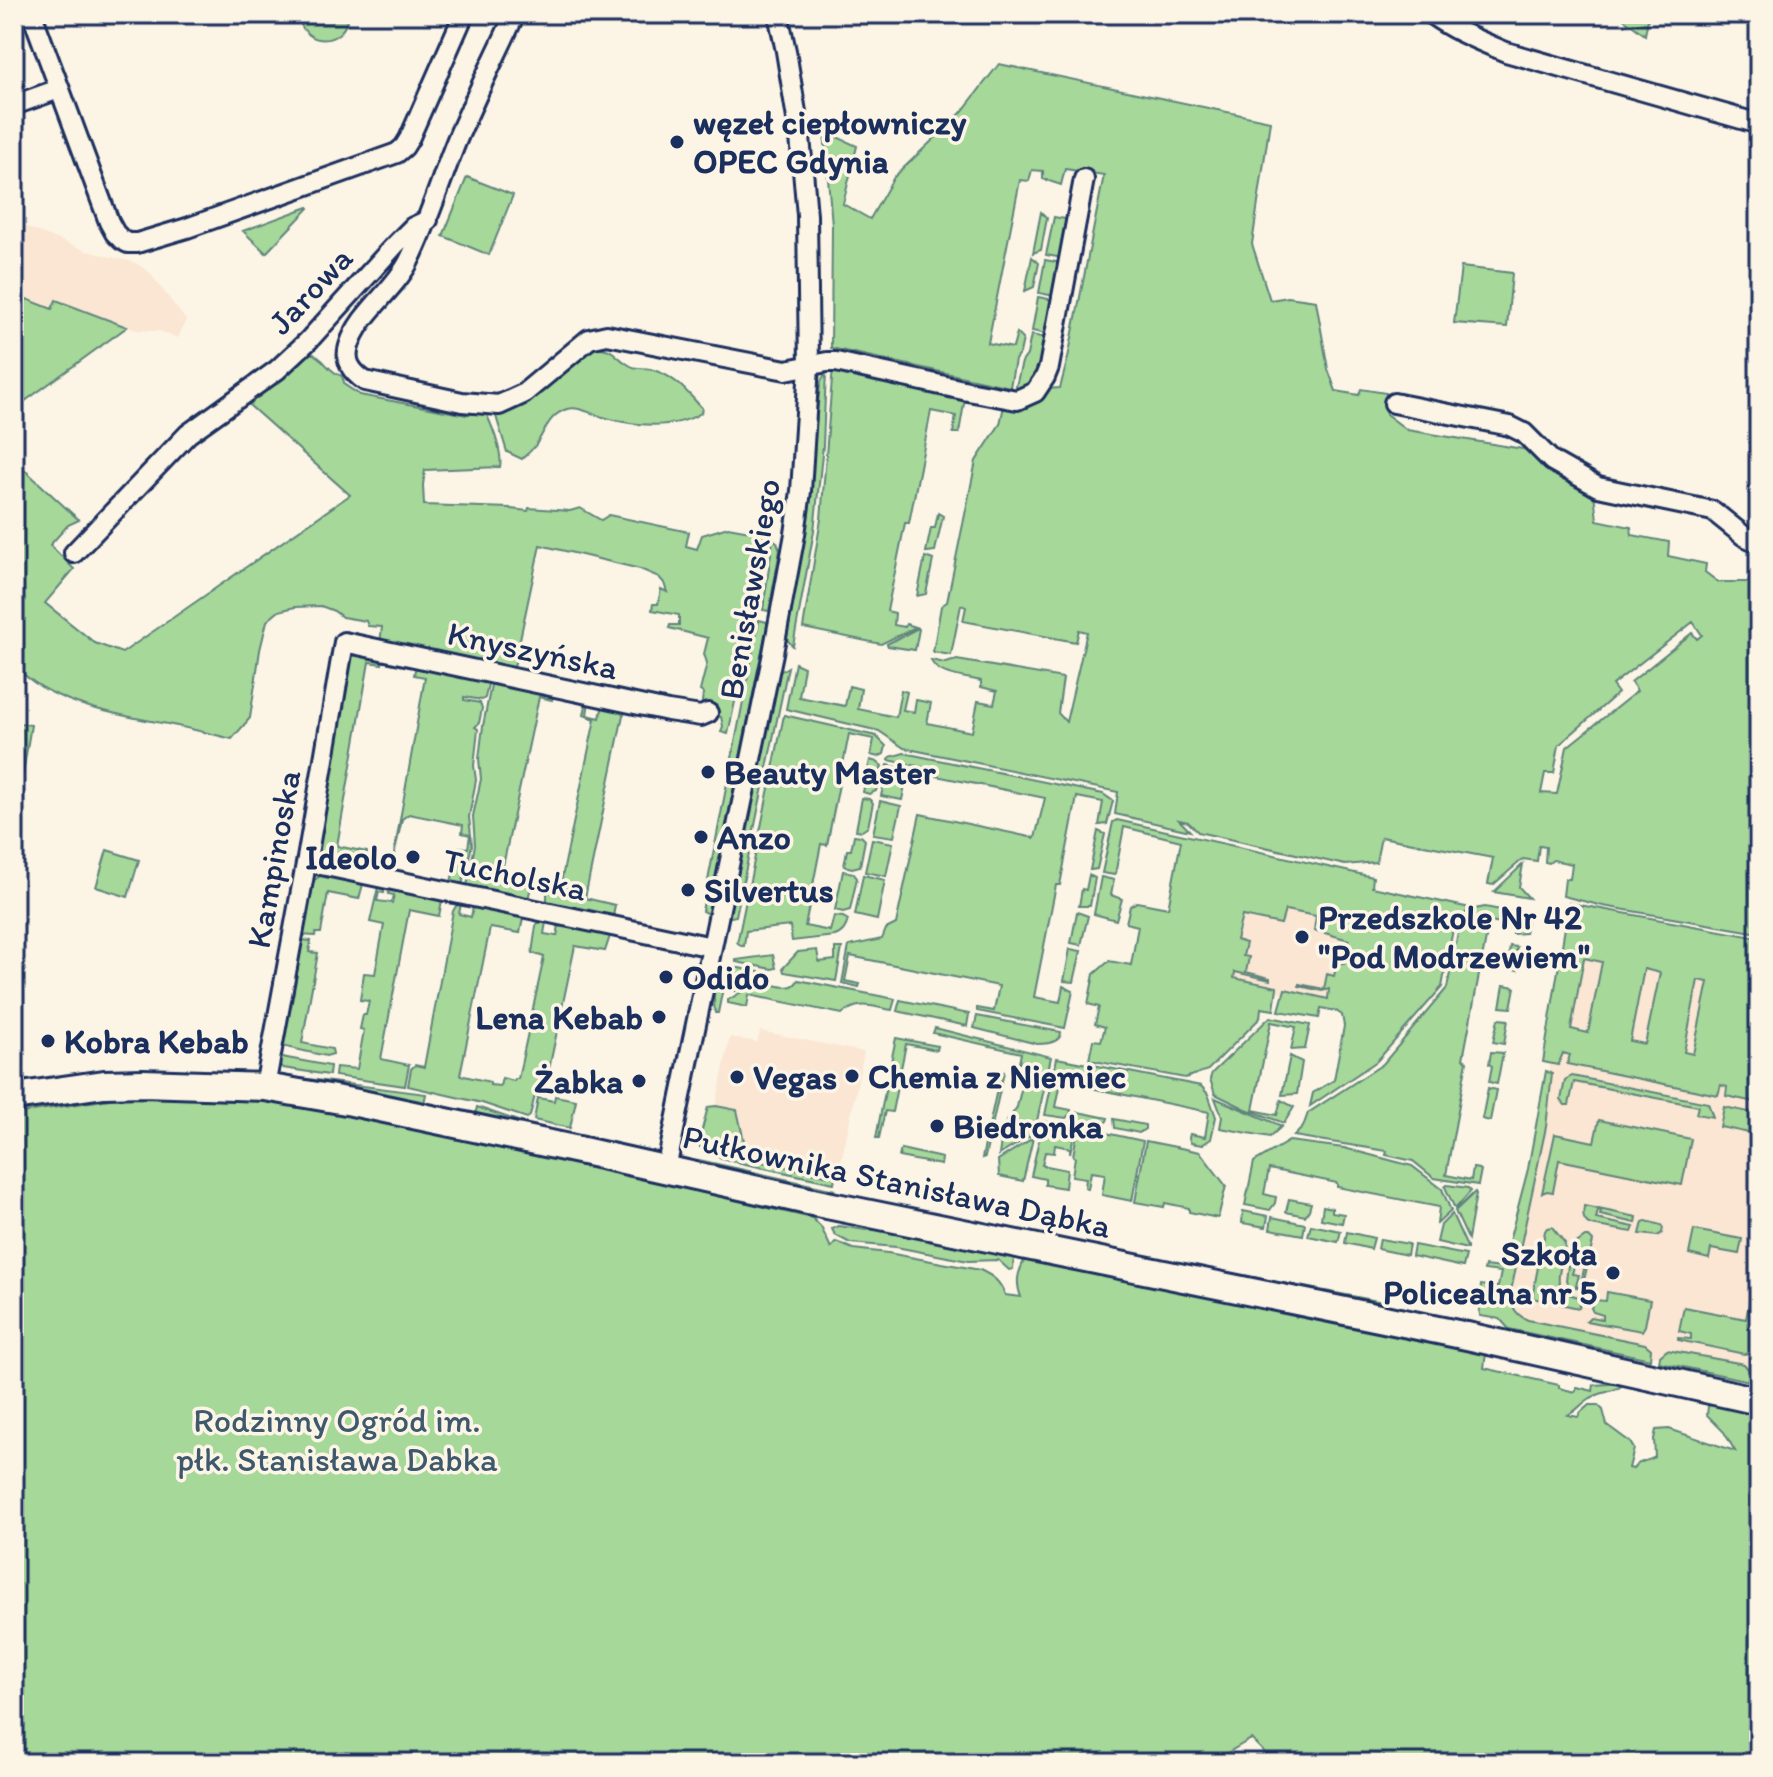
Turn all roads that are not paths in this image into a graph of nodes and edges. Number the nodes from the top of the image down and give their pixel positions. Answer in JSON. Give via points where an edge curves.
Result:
{"nodes":[{"id":1,"x":32,"y":14,"type":"edge"},
{"id":2,"x":464,"y":14,"type":"edge"},
{"id":3,"x":515,"y":14,"type":"edge"},
{"id":4,"x":778,"y":14,"type":"edge"},
{"id":5,"x":1431,"y":14,"type":"edge"},
{"id":6,"x":59,"y":89,"type":"junction"},
{"id":7,"x":14,"y":105,"type":"edge"},
{"id":8,"x":1759,"y":124,"type":"edge"},
{"id":9,"x":1084,"y":179,"type":"dead end"},
{"id":10,"x":428,"y":220,"type":"junction"},
{"id":11,"x":809,"y":366,"type":"junction"},
{"id":12,"x":1394,"y":403,"type":"dead end"},
{"id":13,"x":1759,"y":543,"type":"edge"},
{"id":14,"x":74,"y":553,"type":"dead end"},
{"id":15,"x":344,"y":642,"type":"joint"},
{"id":16,"x":708,"y":713,"type":"dead end"},
{"id":17,"x":307,"y":862,"type":"junction"},
{"id":18,"x":712,"y":947,"type":"junction"},
{"id":19,"x":265,"y":1087,"type":"junction"},
{"id":20,"x":14,"y":1097,"type":"edge"},
{"id":21,"x":666,"y":1169,"type":"junction"},
{"id":22,"x":1759,"y":1401,"type":"edge"}],
"edges":[{"from":1,"to":6,"type":"street"},
{"from":2,"to":6,"type":"street","via":[[409,139],[397,153],[137,243],[122,240],[109,222]]},
{"from":3,"to":10,"type":"street","via":[[457,141]]},
{"from":4,"to":11,"type":"street","name":"Benisławskiego","via":[[805,174]]},
{"from":5,"to":8,"type":"street","via":[[1506,52]]},
{"from":6,"to":7,"type":"street"},
{"from":9,"to":11,"type":"street","via":[[1049,367],[1035,392],[1010,400],[836,362]]},
{"from":10,"to":11,"type":"street","via":[[403,272],[348,348],[350,368],[365,381],[499,405],[523,394],[589,339],[607,335],[786,370]]},
{"from":10,"to":14,"type":"street","name":"Jarowa","via":[[413,227],[277,370],[188,434]]},
{"from":11,"to":18,"type":"street","name":"Benisławskiego","via":[[795,534]]},
{"from":12,"to":13,"type":"street","via":[[1510,426],[1552,461],[1598,487],[1702,507]]},
{"from":15,"to":16,"type":"street","name":"Knyszyńska","via":[[668,711]]},
{"from":15,"to":17,"type":"street","name":"Kampinoska"},
{"from":17,"to":18,"type":"street","name":"Tucholska"},
{"from":17,"to":19,"type":"street","name":"Kampinoska"},
{"from":18,"to":21,"type":"street","name":"Benisławskiego"},
{"from":19,"to":20,"type":"street","name":"Pułkownika Stanisława Dąbka","via":[[104,1084]]},
{"from":19,"to":21,"type":"street","name":"Pułkownika Stanisława Dąbka"},
{"from":21,"to":22,"type":"street","name":"Pułkownika Stanisława Dąbka"}]}
